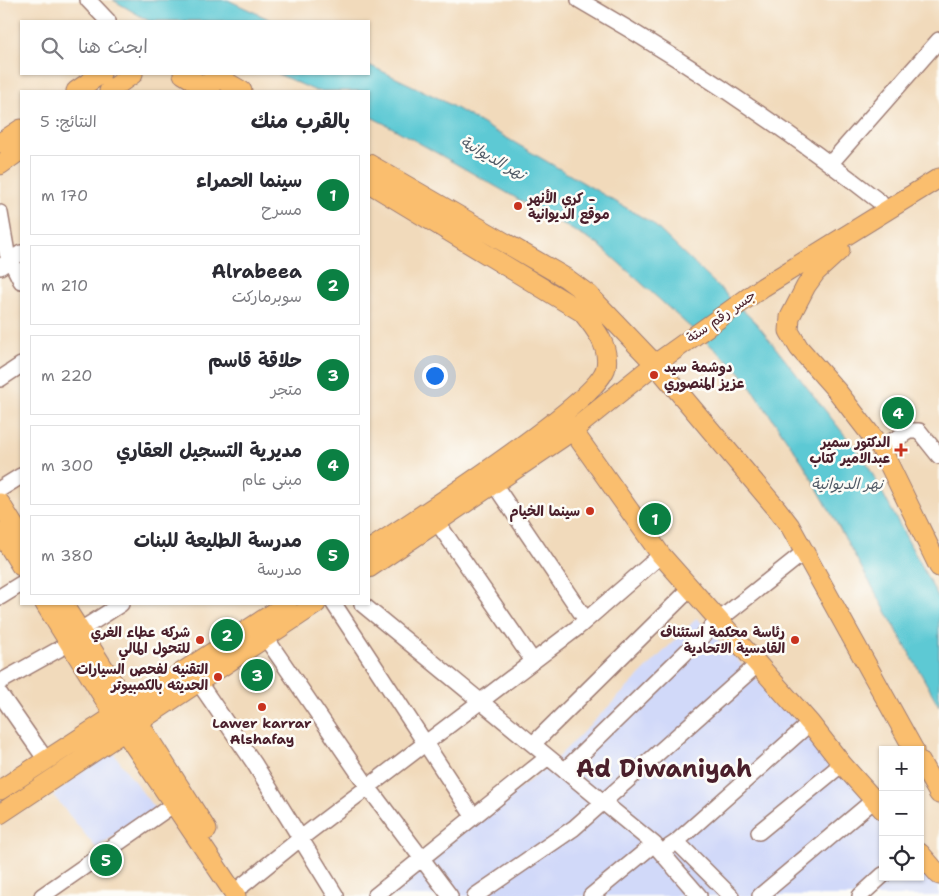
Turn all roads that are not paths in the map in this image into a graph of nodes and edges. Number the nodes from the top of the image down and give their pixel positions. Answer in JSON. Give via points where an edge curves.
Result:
{"nodes":[{"id":1,"x":579,"y":0,"type":"edge"},
{"id":2,"x":93,"y":4,"type":"edge"},
{"id":3,"x":107,"y":20,"type":"edge"},
{"id":4,"x":117,"y":20,"type":"edge"},
{"id":5,"x":939,"y":40,"type":"edge"},
{"id":6,"x":100,"y":75,"type":"edge"},
{"id":7,"x":132,"y":75,"type":"edge"},
{"id":8,"x":185,"y":75,"type":"edge"},
{"id":9,"x":215,"y":75,"type":"edge"},
{"id":10,"x":77,"y":90,"type":"edge"},
{"id":11,"x":109,"y":90,"type":"edge"},
{"id":12,"x":209,"y":90,"type":"edge"},
{"id":13,"x":240,"y":90,"type":"edge"},
{"id":14,"x":20,"y":130,"type":"edge"},
{"id":15,"x":0,"y":143,"type":"edge"},
{"id":16,"x":20,"y":151,"type":"edge"},
{"id":17,"x":830,"y":164,"type":"junction"},
{"id":18,"x":939,"y":164,"type":"edge"},
{"id":19,"x":0,"y":165,"type":"edge"},
{"id":20,"x":370,"y":165,"type":"edge"},
{"id":21,"x":939,"y":178,"type":"edge"},
{"id":22,"x":370,"y":183,"type":"edge"},
{"id":23,"x":878,"y":210,"type":"junction"},
{"id":24,"x":0,"y":213,"type":"edge"},
{"id":25,"x":452,"y":222,"type":"junction"},
{"id":26,"x":10,"y":260,"type":"edge"},
{"id":27,"x":20,"y":279,"type":"edge"},
{"id":28,"x":655,"y":364,"type":"junction"},
{"id":29,"x":20,"y":366,"type":"edge"},
{"id":30,"x":0,"y":379,"type":"edge"},
{"id":31,"x":567,"y":424,"type":"junction"},
{"id":32,"x":881,"y":448,"type":"junction"},
{"id":33,"x":939,"y":456,"type":"edge"},
{"id":34,"x":20,"y":477,"type":"edge"},
{"id":35,"x":494,"y":484,"type":"junction"},
{"id":36,"x":0,"y":490,"type":"edge"},
{"id":37,"x":0,"y":503,"type":"edge"},
{"id":38,"x":437,"y":522,"type":"junction"},
{"id":39,"x":0,"y":532,"type":"edge"},
{"id":40,"x":20,"y":535,"type":"edge"},
{"id":41,"x":370,"y":549,"type":"edge"},
{"id":42,"x":803,"y":552,"type":"junction"},
{"id":43,"x":661,"y":555,"type":"junction"},
{"id":44,"x":20,"y":564,"type":"edge"},
{"id":45,"x":370,"y":567,"type":"edge"},
{"id":46,"x":939,"y":568,"type":"edge"},
{"id":47,"x":20,"y":585,"type":"edge"},
{"id":48,"x":691,"y":588,"type":"junction"},
{"id":49,"x":0,"y":596,"type":"edge"},
{"id":50,"x":46,"y":605,"type":"edge"},
{"id":51,"x":62,"y":605,"type":"edge"},
{"id":52,"x":120,"y":605,"type":"edge"},
{"id":53,"x":284,"y":605,"type":"edge"},
{"id":54,"x":315,"y":605,"type":"edge"},
{"id":55,"x":335,"y":605,"type":"edge"},
{"id":56,"x":363,"y":605,"type":"edge"},
{"id":57,"x":586,"y":620,"type":"junction"},
{"id":58,"x":719,"y":620,"type":"junction"},
{"id":59,"x":74,"y":637,"type":"junction"},
{"id":60,"x":266,"y":638,"type":"junction"},
{"id":61,"x":534,"y":661,"type":"junction"},
{"id":62,"x":758,"y":664,"type":"junction"},
{"id":63,"x":0,"y":682,"type":"edge"},
{"id":64,"x":199,"y":683,"type":"junction"},
{"id":65,"x":0,"y":694,"type":"edge"},
{"id":66,"x":479,"y":702,"type":"junction"},
{"id":67,"x":120,"y":711,"type":"junction"},
{"id":68,"x":810,"y":723,"type":"junction"},
{"id":69,"x":132,"y":728,"type":"junction"},
{"id":70,"x":426,"y":743,"type":"junction"},
{"id":71,"x":533,"y":744,"type":"junction"},
{"id":72,"x":912,"y":746,"type":"edge"},
{"id":73,"x":548,"y":757,"type":"junction"},
{"id":74,"x":46,"y":760,"type":"junction"},
{"id":75,"x":842,"y":764,"type":"junction"},
{"id":76,"x":924,"y":768,"type":"edge"},
{"id":77,"x":564,"y":770,"type":"junction"},
{"id":78,"x":368,"y":787,"type":"junction"},
{"id":79,"x":0,"y":790,"type":"edge"},
{"id":80,"x":939,"y":794,"type":"edge"},
{"id":81,"x":604,"y":802,"type":"junction"},
{"id":82,"x":174,"y":804,"type":"junction"},
{"id":83,"x":878,"y":805,"type":"edge"},
{"id":84,"x":0,"y":814,"type":"edge"},
{"id":85,"x":473,"y":816,"type":"junction"},
{"id":86,"x":759,"y":832,"type":"dead end"},
{"id":87,"x":301,"y":838,"type":"junction"},
{"id":88,"x":675,"y":843,"type":"junction"},
{"id":89,"x":658,"y":848,"type":"junction"},
{"id":90,"x":924,"y":857,"type":"edge"},
{"id":91,"x":422,"y":858,"type":"junction"},
{"id":92,"x":939,"y":875,"type":"edge"},
{"id":93,"x":879,"y":879,"type":"edge"},
{"id":94,"x":237,"y":893,"type":"edge"},
{"id":95,"x":42,"y":896,"type":"edge"},
{"id":96,"x":336,"y":896,"type":"edge"},
{"id":97,"x":375,"y":896,"type":"edge"},
{"id":98,"x":450,"y":896,"type":"edge"},
{"id":99,"x":475,"y":896,"type":"edge"},
{"id":100,"x":591,"y":896,"type":"edge"},
{"id":101,"x":699,"y":896,"type":"edge"},
{"id":102,"x":731,"y":896,"type":"edge"},
{"id":103,"x":760,"y":896,"type":"edge"},
{"id":104,"x":860,"y":896,"type":"edge"}],
"edges":[{"from":1,"to":17,"type":"street","via":[[655,43]]},
{"from":2,"to":3,"type":"street"},
{"from":2,"to":4,"type":"street"},
{"from":5,"to":17,"type":"street"},
{"from":6,"to":10,"type":"main road"},
{"from":7,"to":11,"type":"main road"},
{"from":8,"to":12,"type":"main road"},
{"from":9,"to":13,"type":"main road"},
{"from":14,"to":15,"type":"main road"},
{"from":16,"to":19,"type":"main road"},
{"from":17,"to":23,"type":"street"},
{"from":18,"to":23,"type":"main road"},
{"from":20,"to":25,"type":"main road"},
{"from":21,"to":23,"type":"main road"},
{"from":22,"to":25,"type":"main road"},
{"from":23,"to":28,"type":"main road","name":"جسر رقم ستة"},
{"from":23,"to":32,"type":"main road","via":[[816,272],[797,301],[788,326],[799,348]]},
{"from":24,"to":26,"type":"street"},
{"from":25,"to":28,"type":"main road","via":[[546,266],[589,295]]},
{"from":25,"to":31,"type":"main road","via":[[582,312],[596,330],[606,355],[606,367]]},
{"from":26,"to":27,"type":"street"},
{"from":28,"to":31,"type":"main road","name":"جسر رقم ستة"},
{"from":28,"to":42,"type":"main road","via":[[777,509]]},
{"from":29,"to":30,"type":"street"},
{"from":31,"to":35,"type":"main road"},
{"from":31,"to":41,"type":"main road"},
{"from":31,"to":43,"type":"main road"},
{"from":32,"to":33,"type":"street","via":[[910,431],[918,431]]},
{"from":32,"to":46,"type":"main road"},
{"from":34,"to":36,"type":"street"},
{"from":35,"to":38,"type":"main road"},
{"from":35,"to":57,"type":"street"},
{"from":37,"to":40,"type":"main road"},
{"from":38,"to":45,"type":"main road"},
{"from":38,"to":61,"type":"street"},
{"from":39,"to":44,"type":"main road"},
{"from":42,"to":58,"type":"street"},
{"from":42,"to":72,"type":"main road"},
{"from":43,"to":48,"type":"main road"},
{"from":43,"to":57,"type":"street"},
{"from":47,"to":49,"type":"street"},
{"from":48,"to":58,"type":"main road"},
{"from":48,"to":71,"type":"street"},
{"from":50,"to":59,"type":"main road"},
{"from":51,"to":59,"type":"main road"},
{"from":52,"to":59,"type":"street"},
{"from":53,"to":67,"type":"main road"},
{"from":54,"to":60,"type":"main road"},
{"from":55,"to":70,"type":"street"},
{"from":56,"to":66,"type":"street"},
{"from":57,"to":61,"type":"street"},
{"from":58,"to":62,"type":"main road"},
{"from":58,"to":77,"type":"street"},
{"from":59,"to":63,"type":"street"},
{"from":59,"to":67,"type":"main road"},
{"from":60,"to":64,"type":"main road"},
{"from":60,"to":78,"type":"street"},
{"from":61,"to":66,"type":"street"},
{"from":62,"to":68,"type":"main road"},
{"from":62,"to":81,"type":"street"},
{"from":64,"to":69,"type":"main road"},
{"from":64,"to":87,"type":"street"},
{"from":65,"to":74,"type":"street"},
{"from":66,"to":70,"type":"street"},
{"from":66,"to":71,"type":"street"},
{"from":67,"to":69,"type":"main road"},
{"from":67,"to":74,"type":"main road"},
{"from":68,"to":75,"type":"main road"},
{"from":68,"to":88,"type":"street"},
{"from":69,"to":82,"type":"main road"},
{"from":69,"to":84,"type":"main road"},
{"from":69,"to":94,"type":"main road"},
{"from":70,"to":78,"type":"street"},
{"from":70,"to":85,"type":"street"},
{"from":71,"to":73,"type":"street"},
{"from":73,"to":77,"type":"street"},
{"from":73,"to":85,"type":"street"},
{"from":74,"to":79,"type":"main road"},
{"from":75,"to":83,"type":"main road"},
{"from":75,"to":86,"type":"street"},
{"from":76,"to":80,"type":"main road"},
{"from":77,"to":81,"type":"street"},
{"from":78,"to":87,"type":"street"},
{"from":78,"to":91,"type":"street"},
{"from":81,"to":89,"type":"street"},
{"from":81,"to":99,"type":"street","via":[[563,836]]},
{"from":82,"to":94,"type":"main road"},
{"from":82,"to":95,"type":"street"},
{"from":83,"to":103,"type":"street"},
{"from":85,"to":91,"type":"street"},
{"from":87,"to":94,"type":"street"},
{"from":87,"to":96,"type":"street"},
{"from":88,"to":89,"type":"street"},
{"from":88,"to":102,"type":"street"},
{"from":89,"to":100,"type":"street"},
{"from":89,"to":101,"type":"street"},
{"from":90,"to":92,"type":"main road"},
{"from":91,"to":97,"type":"street"},
{"from":91,"to":98,"type":"street"},
{"from":93,"to":104,"type":"street"}]}
